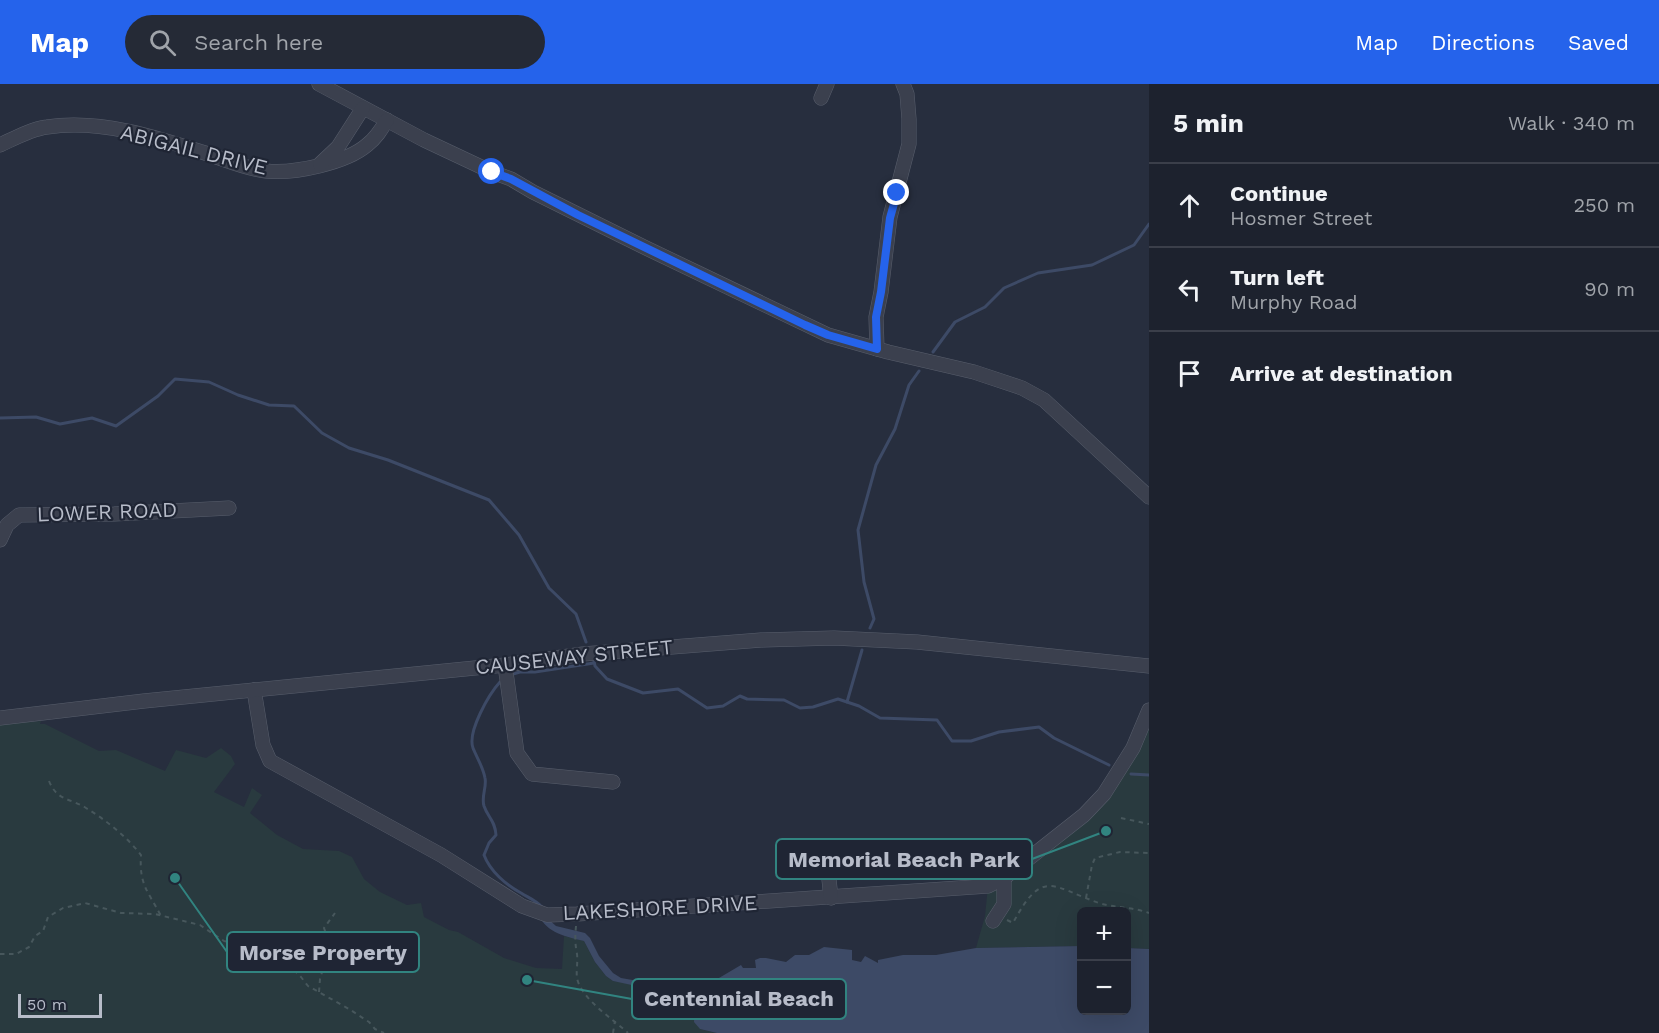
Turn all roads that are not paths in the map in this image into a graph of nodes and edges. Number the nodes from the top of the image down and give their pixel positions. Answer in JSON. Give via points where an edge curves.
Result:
{"nodes":[{"id":1,"x":319,"y":84,"type":"edge"},
{"id":2,"x":827,"y":84,"type":"edge"},
{"id":3,"x":903,"y":84,"type":"edge"},
{"id":4,"x":821,"y":98,"type":"dead end"},
{"id":5,"x":363,"y":108,"type":"junction"},
{"id":6,"x":387,"y":120,"type":"junction"},
{"id":7,"x":0,"y":145,"type":"edge"},
{"id":8,"x":320,"y":164,"type":"junction"},
{"id":9,"x":877,"y":349,"type":"junction"},
{"id":10,"x":1149,"y":497,"type":"edge"},
{"id":11,"x":228,"y":508,"type":"dead end"},
{"id":12,"x":0,"y":540,"type":"edge"},
{"id":13,"x":505,"y":665,"type":"junction"},
{"id":14,"x":1149,"y":666,"type":"edge"},
{"id":15,"x":254,"y":690,"type":"junction"},
{"id":16,"x":1149,"y":711,"type":"edge"},
{"id":17,"x":0,"y":718,"type":"edge"},
{"id":18,"x":613,"y":782,"type":"dead end"},
{"id":19,"x":827,"y":861,"type":"dead end"},
{"id":20,"x":1004,"y":878,"type":"junction"},
{"id":21,"x":831,"y":898,"type":"junction"},
{"id":22,"x":995,"y":918,"type":"road end"}],
"edges":[{"from":1,"to":5,"type":"street"},
{"from":2,"to":4,"type":"street"},
{"from":3,"to":9,"type":"street","via":[[909,144],[890,218],[876,317]]},
{"from":5,"to":6,"type":"street"},
{"from":5,"to":8,"type":"street","via":[[338,147]]},
{"from":6,"to":8,"type":"street","name":"ABIGAIL DRIVE","via":[[365,147]]},
{"from":6,"to":9,"type":"street","via":[[805,325]]},
{"from":7,"to":8,"type":"street","name":"ABIGAIL DRIVE","via":[[46,127],[96,127],[146,135],[266,171]]},
{"from":9,"to":10,"type":"street","via":[[1022,388],[1044,400]]},
{"from":11,"to":12,"type":"street","name":"LOWER ROAD","via":[[19,514],[7,525]]},
{"from":13,"to":14,"type":"street","name":"CAUSEWAY STREET","via":[[594,653],[834,638],[917,642]]},
{"from":13,"to":15,"type":"street","name":"CAUSEWAY STREET"},
{"from":13,"to":18,"type":"street","via":[[517,753],[532,774]]},
{"from":15,"to":17,"type":"street","name":"CAUSEWAY STREET"},
{"from":15,"to":21,"type":"street","name":"LAKESHORE DRIVE","via":[[263,745],[270,761],[441,855],[522,906],[548,915]]},
{"from":16,"to":20,"type":"street","name":"LAKESHORE DRIVE","via":[[1133,748],[1094,805]]},
{"from":19,"to":21,"type":"street"},
{"from":20,"to":21,"type":"street","name":"LAKESHORE DRIVE","via":[[988,886],[971,888]]},
{"from":20,"to":22,"type":"street","via":[[1004,904]]}]}
